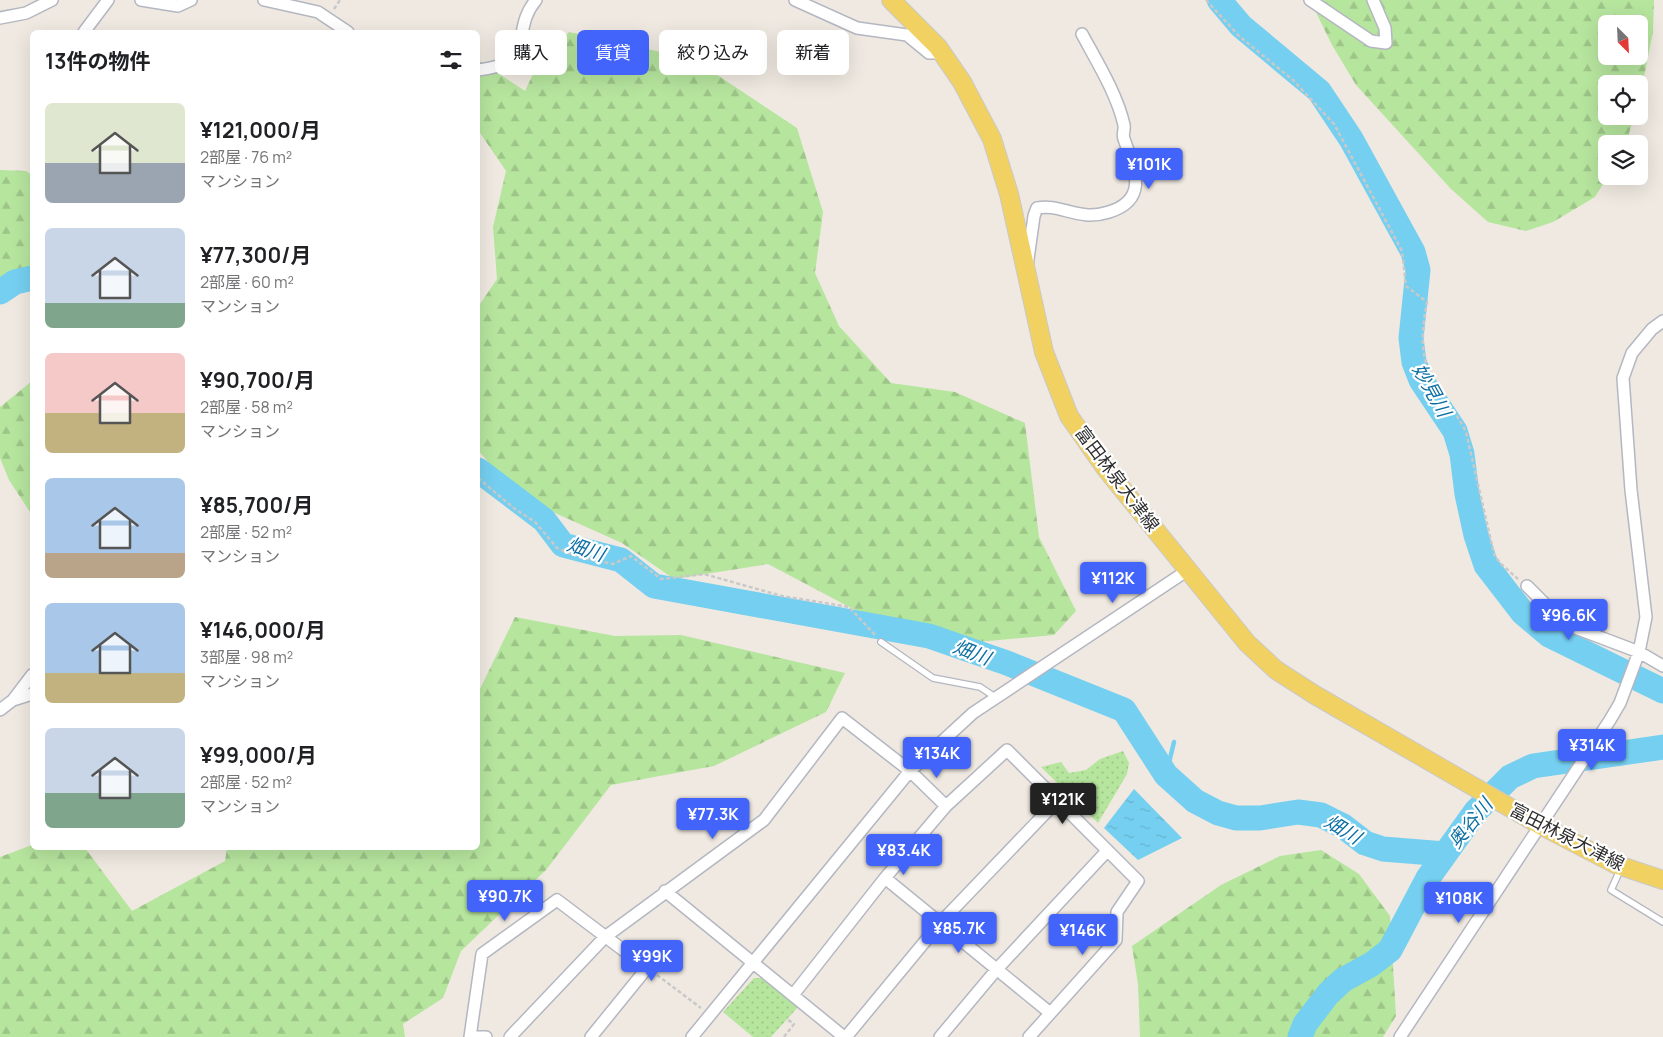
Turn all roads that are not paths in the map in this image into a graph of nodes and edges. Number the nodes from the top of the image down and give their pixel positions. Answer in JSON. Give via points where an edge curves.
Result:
{"nodes":[{"id":1,"x":52,"y":0,"type":"edge"},
{"id":2,"x":108,"y":0,"type":"edge"},
{"id":3,"x":141,"y":0,"type":"edge"},
{"id":4,"x":191,"y":0,"type":"edge"},
{"id":5,"x":264,"y":0,"type":"edge"},
{"id":6,"x":536,"y":0,"type":"edge"},
{"id":7,"x":795,"y":0,"type":"edge"},
{"id":8,"x":891,"y":0,"type":"edge"},
{"id":9,"x":1310,"y":0,"type":"edge"},
{"id":10,"x":1373,"y":0,"type":"edge"},
{"id":11,"x":0,"y":18,"type":"edge"},
{"id":12,"x":86,"y":30,"type":"edge"},
{"id":13,"x":345,"y":30,"type":"edge"},
{"id":14,"x":1082,"y":34,"type":"dead end"},
{"id":15,"x":942,"y":53,"type":"junction"},
{"id":16,"x":480,"y":70,"type":"edge"},
{"id":17,"x":1026,"y":270,"type":"junction"},
{"id":18,"x":1663,"y":321,"type":"edge"},
{"id":19,"x":1188,"y":570,"type":"junction"},
{"id":20,"x":1527,"y":586,"type":"road end"},
{"id":21,"x":881,"y":642,"type":"road end"},
{"id":22,"x":1640,"y":652,"type":"junction"},
{"id":23,"x":1663,"y":666,"type":"edge"},
{"id":24,"x":30,"y":678,"type":"edge"},
{"id":25,"x":30,"y":695,"type":"edge"},
{"id":26,"x":995,"y":697,"type":"junction"},
{"id":27,"x":13,"y":700,"type":"junction"},
{"id":28,"x":0,"y":710,"type":"edge"},
{"id":29,"x":910,"y":772,"type":"junction"},
{"id":30,"x":1057,"y":801,"type":"junction"},
{"id":31,"x":946,"y":806,"type":"junction"},
{"id":32,"x":1540,"y":825,"type":"junction"},
{"id":33,"x":1107,"y":851,"type":"junction"},
{"id":34,"x":1622,"y":866,"type":"junction"},
{"id":35,"x":885,"y":878,"type":"junction"},
{"id":36,"x":1663,"y":880,"type":"edge"},
{"id":37,"x":665,"y":891,"type":"junction"},
{"id":38,"x":941,"y":922,"type":"junction"},
{"id":39,"x":1663,"y":922,"type":"edge"},
{"id":40,"x":605,"y":937,"type":"junction"},
{"id":41,"x":753,"y":963,"type":"junction"},
{"id":42,"x":998,"y":969,"type":"junction"},
{"id":43,"x":793,"y":995,"type":"junction"},
{"id":44,"x":1049,"y":1012,"type":"junction"},
{"id":45,"x":470,"y":1037,"type":"edge"},
{"id":46,"x":486,"y":1037,"type":"edge"},
{"id":47,"x":510,"y":1037,"type":"edge"},
{"id":48,"x":590,"y":1037,"type":"edge"},
{"id":49,"x":692,"y":1037,"type":"edge"},
{"id":50,"x":845,"y":1037,"type":"edge"},
{"id":51,"x":940,"y":1037,"type":"edge"},
{"id":52,"x":1029,"y":1037,"type":"edge"},
{"id":53,"x":1400,"y":1037,"type":"edge"}],
"edges":[{"from":1,"to":11,"type":"street","via":[[26,13]]},
{"from":2,"to":12,"type":"street"},
{"from":3,"to":4,"type":"street","via":[[178,6]]},
{"from":5,"to":13,"type":"street","via":[[318,12]]},
{"from":6,"to":16,"type":"street","via":[[528,9],[519,51],[502,65]]},
{"from":7,"to":15,"type":"street","via":[[857,28],[907,35],[929,53]]},
{"from":8,"to":15,"type":"main road","name":"富田林泉大津線"},
{"from":9,"to":10,"type":"street","via":[[1370,41],[1386,43],[1385,28]]},
{"from":14,"to":17,"type":"street","via":[[1125,126],[1123,137],[1136,168],[1135,192],[1125,203],[1096,215],[1080,216],[1045,206],[1038,208]]},
{"from":15,"to":17,"type":"main road","name":"富田林泉大津線","via":[[962,82],[992,139],[1009,194]]},
{"from":17,"to":19,"type":"main road","name":"富田林泉大津線","via":[[1044,352],[1069,416],[1106,469]]},
{"from":18,"to":22,"type":"street","via":[[1632,353],[1624,378],[1631,490],[1646,617]]},
{"from":19,"to":26,"type":"street"},
{"from":19,"to":32,"type":"main road","name":"富田林泉大津線","via":[[1246,643],[1276,670]]},
{"from":20,"to":22,"type":"street","via":[[1565,624]]},
{"from":21,"to":26,"type":"lane","via":[[933,678],[980,687]]},
{"from":22,"to":23,"type":"street"},
{"from":22,"to":32,"type":"street","via":[[1620,703]]},
{"from":24,"to":27,"type":"street"},
{"from":25,"to":27,"type":"street"},
{"from":26,"to":29,"type":"street","via":[[973,713]]},
{"from":27,"to":28,"type":"street"},
{"from":29,"to":31,"type":"street"},
{"from":29,"to":37,"type":"street","via":[[842,718],[764,820]]},
{"from":29,"to":41,"type":"street"},
{"from":30,"to":31,"type":"street","via":[[1006,750]]},
{"from":30,"to":33,"type":"street"},
{"from":30,"to":38,"type":"street"},
{"from":31,"to":35,"type":"street"},
{"from":32,"to":34,"type":"main road","name":"富田林泉大津線"},
{"from":32,"to":53,"type":"street"},
{"from":33,"to":42,"type":"street"},
{"from":33,"to":44,"type":"street","via":[[1138,881],[1116,912],[1116,940]]},
{"from":34,"to":36,"type":"main road","name":"富田林泉大津線"},
{"from":34,"to":39,"type":"lane","via":[[1611,890]]},
{"from":35,"to":38,"type":"street"},
{"from":35,"to":43,"type":"street"},
{"from":37,"to":40,"type":"street"},
{"from":37,"to":41,"type":"street"},
{"from":38,"to":42,"type":"street"},
{"from":38,"to":50,"type":"street"},
{"from":40,"to":45,"type":"street","via":[[557,900],[482,954]]},
{"from":40,"to":47,"type":"street"},
{"from":40,"to":48,"type":"street","via":[[647,968]]},
{"from":41,"to":43,"type":"street"},
{"from":41,"to":49,"type":"street"},
{"from":42,"to":44,"type":"street"},
{"from":42,"to":51,"type":"street"},
{"from":43,"to":50,"type":"street"},
{"from":44,"to":52,"type":"street"},
{"from":45,"to":46,"type":"street"}]}
